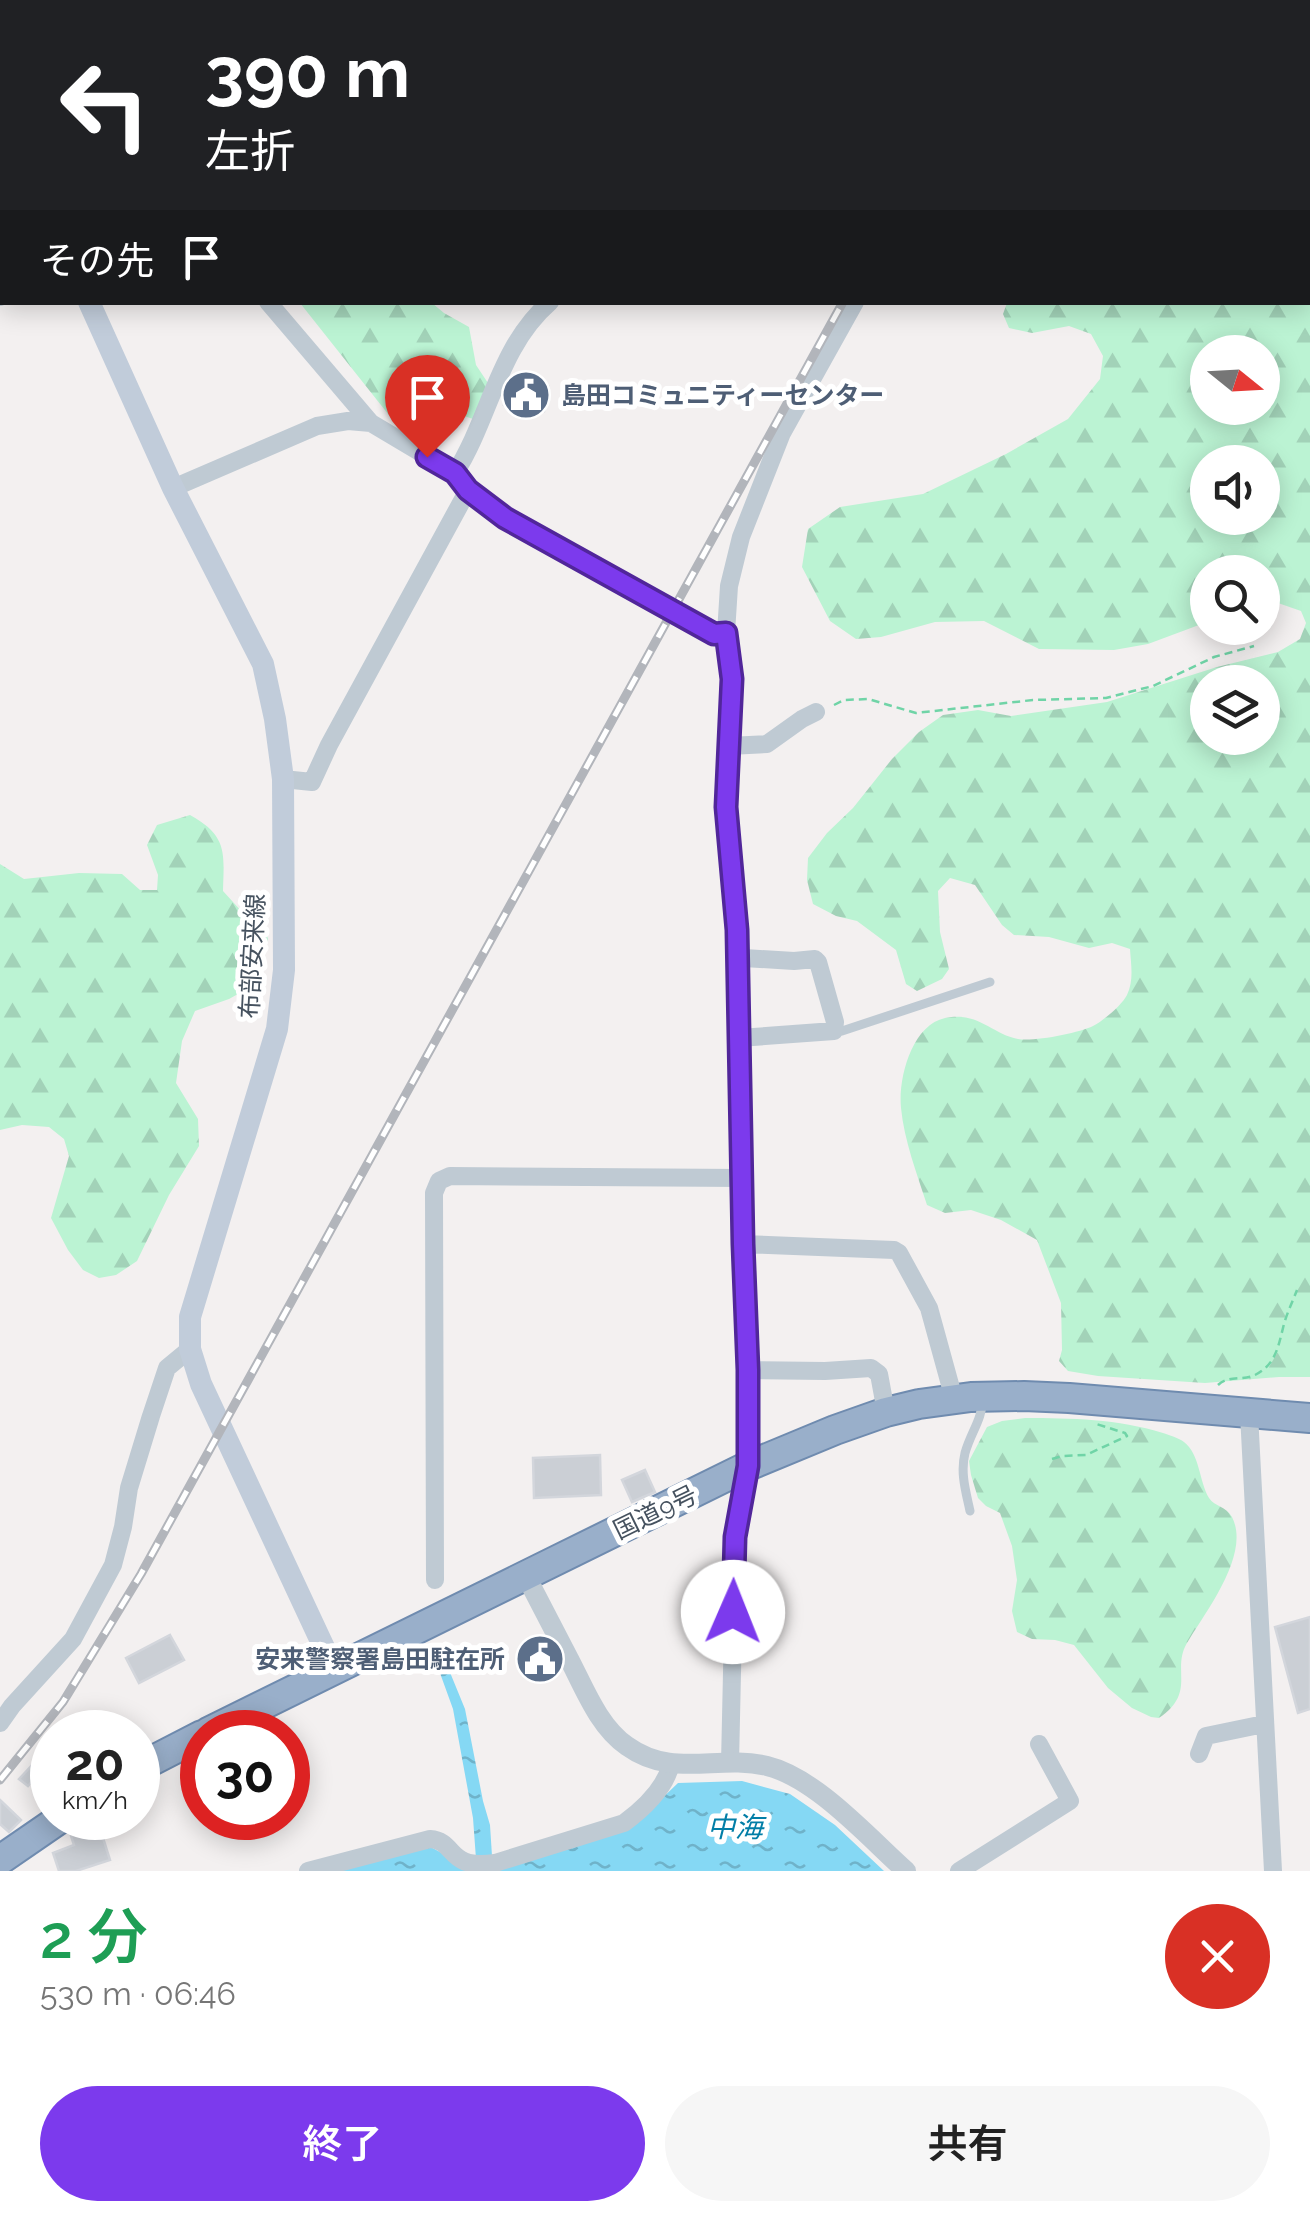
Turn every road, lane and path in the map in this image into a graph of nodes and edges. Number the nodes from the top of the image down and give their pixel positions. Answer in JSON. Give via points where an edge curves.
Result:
{"nodes":[{"id":1,"x":90,"y":305,"type":"edge"},
{"id":2,"x":271,"y":305,"type":"edge"},
{"id":3,"x":547,"y":305,"type":"edge"},
{"id":4,"x":852,"y":305,"type":"edge"},
{"id":5,"x":371,"y":424,"type":"junction"},
{"id":6,"x":455,"y":473,"type":"junction"},
{"id":7,"x":172,"y":488,"type":"junction"},
{"id":8,"x":468,"y":490,"type":"junction"},
{"id":9,"x":726,"y":633,"type":"junction"},
{"id":10,"x":1254,"y":646,"type":"dead end"},
{"id":11,"x":816,"y":712,"type":"joint"},
{"id":12,"x":729,"y":746,"type":"junction"},
{"id":13,"x":283,"y":779,"type":"junction"},
{"id":14,"x":744,"y":958,"type":"dead end"},
{"id":15,"x":990,"y":982,"type":"dead end"},
{"id":16,"x":838,"y":1031,"type":"junction"},
{"id":17,"x":739,"y":1038,"type":"junction"},
{"id":18,"x":742,"y":1178,"type":"junction"},
{"id":19,"x":743,"y":1244,"type":"junction"},
{"id":20,"x":1297,"y":1290,"type":"dead end"},
{"id":21,"x":190,"y":1349,"type":"junction"},
{"id":22,"x":748,"y":1370,"type":"junction"},
{"id":23,"x":983,"y":1397,"type":"junction"},
{"id":24,"x":954,"y":1399,"type":"junction"},
{"id":25,"x":1210,"y":1410,"type":"junction"},
{"id":26,"x":886,"y":1412,"type":"junction"},
{"id":27,"x":1249,"y":1414,"type":"junction"},
{"id":28,"x":1310,"y":1418,"type":"edge"},
{"id":29,"x":1094,"y":1424,"type":"dead end"},
{"id":30,"x":1052,"y":1459,"type":"dead end"},
{"id":31,"x":748,"y":1466,"type":"junction"},
{"id":32,"x":970,"y":1511,"type":"dead end"},
{"id":33,"x":526,"y":1576,"type":"junction"},
{"id":34,"x":435,"y":1580,"type":"dead end"},
{"id":35,"x":334,"y":1669,"type":"junction"},
{"id":36,"x":253,"y":1710,"type":"edge"},
{"id":37,"x":0,"y":1723,"type":"edge"},
{"id":38,"x":1264,"y":1724,"type":"junction"},
{"id":39,"x":1039,"y":1744,"type":"dead end"},
{"id":40,"x":1199,"y":1754,"type":"dead end"},
{"id":41,"x":730,"y":1763,"type":"junction"},
{"id":42,"x":671,"y":1764,"type":"junction"},
{"id":43,"x":30,"y":1840,"type":"edge"},
{"id":44,"x":0,"y":1860,"type":"edge"},
{"id":45,"x":308,"y":1871,"type":"edge"},
{"id":46,"x":906,"y":1871,"type":"edge"},
{"id":47,"x":959,"y":1871,"type":"edge"},
{"id":48,"x":1273,"y":1871,"type":"edge"}],
"edges":[{"from":1,"to":7,"type":"main road","name":"布部安来線"},
{"from":2,"to":5,"type":"street"},
{"from":3,"to":6,"type":"street","via":[[514,347]]},
{"from":4,"to":9,"type":"street","via":[[782,433],[741,537]]},
{"from":5,"to":6,"type":"street"},
{"from":5,"to":7,"type":"street","via":[[317,426]]},
{"from":6,"to":8,"type":"street"},
{"from":7,"to":13,"type":"main road","name":"布部安来線","via":[[263,664]]},
{"from":8,"to":9,"type":"street","via":[[622,584],[714,634]]},
{"from":8,"to":13,"type":"street","via":[[312,782]]},
{"from":9,"to":12,"type":"street"},
{"from":10,"to":11,"type":"path","via":[[1106,698],[916,713],[862,698]]},
{"from":11,"to":12,"type":"street","via":[[767,744]]},
{"from":12,"to":17,"type":"street","via":[[726,807]]},
{"from":13,"to":21,"type":"main road","name":"布部安来線","via":[[284,970],[277,1029],[190,1317]]},
{"from":14,"to":16,"type":"street","via":[[818,962]]},
{"from":15,"to":16,"type":"lane"},
{"from":16,"to":17,"type":"street"},
{"from":17,"to":18,"type":"street"},
{"from":18,"to":19,"type":"street"},
{"from":18,"to":34,"type":"street","via":[[439,1181]]},
{"from":19,"to":22,"type":"street"},
{"from":19,"to":24,"type":"street","via":[[898,1252],[929,1308]]},
{"from":20,"to":25,"type":"path","via":[[1272,1361],[1253,1376],[1225,1378],[1211,1395]]},
{"from":21,"to":35,"type":"main road","name":"布部安来線"},
{"from":21,"to":37,"type":"street","via":[[168,1368],[150,1416],[113,1565],[73,1639]]},
{"from":22,"to":26,"type":"street","via":[[871,1368],[879,1374]]},
{"from":22,"to":31,"type":"street"},
{"from":23,"to":24,"type":"highway","name":"国道9号"},
{"from":23,"to":25,"type":"highway","name":"国道9号"},
{"from":23,"to":32,"type":"lane","via":[[963,1464]]},
{"from":24,"to":26,"type":"highway","name":"国道9号"},
{"from":25,"to":27,"type":"highway","name":"国道9号"},
{"from":26,"to":31,"type":"highway","name":"国道9号"},
{"from":27,"to":28,"type":"highway","name":"国道9号"},
{"from":27,"to":38,"type":"street"},
{"from":29,"to":30,"type":"path","via":[[1127,1436],[1086,1455]]},
{"from":31,"to":33,"type":"highway","name":"国道9号"},
{"from":31,"to":41,"type":"street","via":[[735,1537]]},
{"from":33,"to":35,"type":"highway","name":"国道9号"},
{"from":33,"to":42,"type":"street","via":[[605,1724],[625,1745]]},
{"from":35,"to":36,"type":"highway","name":"国道9号"},
{"from":38,"to":40,"type":"street","via":[[1206,1736]]},
{"from":38,"to":48,"type":"street"},
{"from":39,"to":47,"type":"street","via":[[1070,1801]]},
{"from":41,"to":42,"type":"street"},
{"from":41,"to":46,"type":"street","via":[[767,1766],[812,1786]]},
{"from":42,"to":45,"type":"street","via":[[664,1782],[624,1823],[495,1862],[466,1863],[430,1839]]},
{"from":43,"to":44,"type":"highway"}]}
